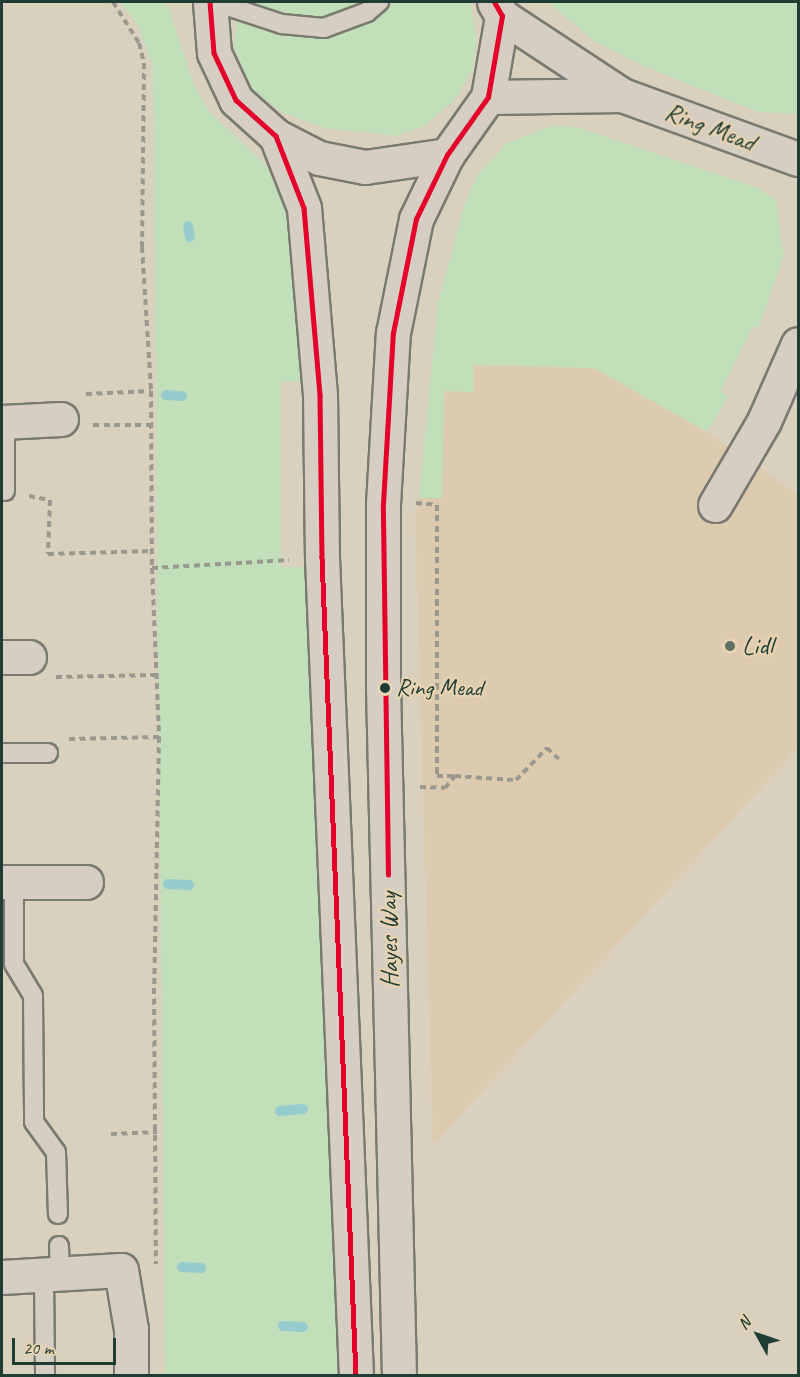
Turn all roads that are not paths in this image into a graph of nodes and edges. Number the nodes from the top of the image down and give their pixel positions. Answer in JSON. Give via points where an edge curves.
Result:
{"nodes":[{"id":1,"x":210,"y":2,"type":"edge"},
{"id":2,"x":215,"y":2,"type":"edge"},
{"id":3,"x":379,"y":2,"type":"edge"},
{"id":4,"x":498,"y":9,"type":"edge"},
{"id":5,"x":622,"y":95,"type":"junction"},
{"id":6,"x":488,"y":97,"type":"junction"},
{"id":7,"x":276,"y":136,"type":"junction"},
{"id":8,"x":447,"y":155,"type":"junction"},
{"id":9,"x":798,"y":159,"type":"edge"},
{"id":10,"x":798,"y":344,"type":"edge"},
{"id":11,"x":62,"y":419,"type":"road end"},
{"id":12,"x":3,"y":422,"type":"edge"},
{"id":13,"x":4,"y":491,"type":"road end"},
{"id":14,"x":715,"y":505,"type":"dead end"},
{"id":15,"x":2,"y":753,"type":"edge"},
{"id":16,"x":48,"y":753,"type":"road end"},
{"id":17,"x":8,"y":882,"type":"edge"},
{"id":18,"x":86,"y":882,"type":"dead end"},
{"id":19,"x":58,"y":1214,"type":"dead end"},
{"id":20,"x":54,"y":1266,"type":"junction"},
{"id":21,"x":2,"y":1278,"type":"edge"},
{"id":22,"x":45,"y":1376,"type":"edge"},
{"id":23,"x":131,"y":1376,"type":"edge"},
{"id":24,"x":356,"y":1376,"type":"edge"},
{"id":25,"x":399,"y":1376,"type":"edge"}],
"edges":[{"from":1,"to":7,"type":"street","via":[[214,53],[236,100]]},
{"from":2,"to":3,"type":"lane","via":[[282,24],[324,27],[367,12]]},
{"from":4,"to":5,"type":"street","name":"Ring Mead"},
{"from":4,"to":6,"type":"street"},
{"from":5,"to":6,"type":"street","name":"Ring Mead"},
{"from":5,"to":9,"type":"street","name":"Ring Mead"},
{"from":6,"to":8,"type":"street","name":"Hayes Way"},
{"from":7,"to":8,"type":"street","via":[[319,158],[365,167]]},
{"from":7,"to":24,"type":"street","name":"Hayes Way","via":[[304,208],[320,395],[322,558]]},
{"from":8,"to":25,"type":"street","name":"Hayes Way","via":[[416,219],[393,333],[383,504]]},
{"from":10,"to":14,"type":"street","via":[[765,421]]},
{"from":11,"to":12,"type":"street"},
{"from":12,"to":13,"type":"lane"},
{"from":15,"to":16,"type":"lane"},
{"from":17,"to":18,"type":"street"},
{"from":17,"to":19,"type":"lane","via":[[14,964],[33,996],[34,1122],[56,1152]]},
{"from":20,"to":21,"type":"street"},
{"from":20,"to":22,"type":"lane"},
{"from":20,"to":23,"type":"street","via":[[121,1270],[131,1329]]}]}
